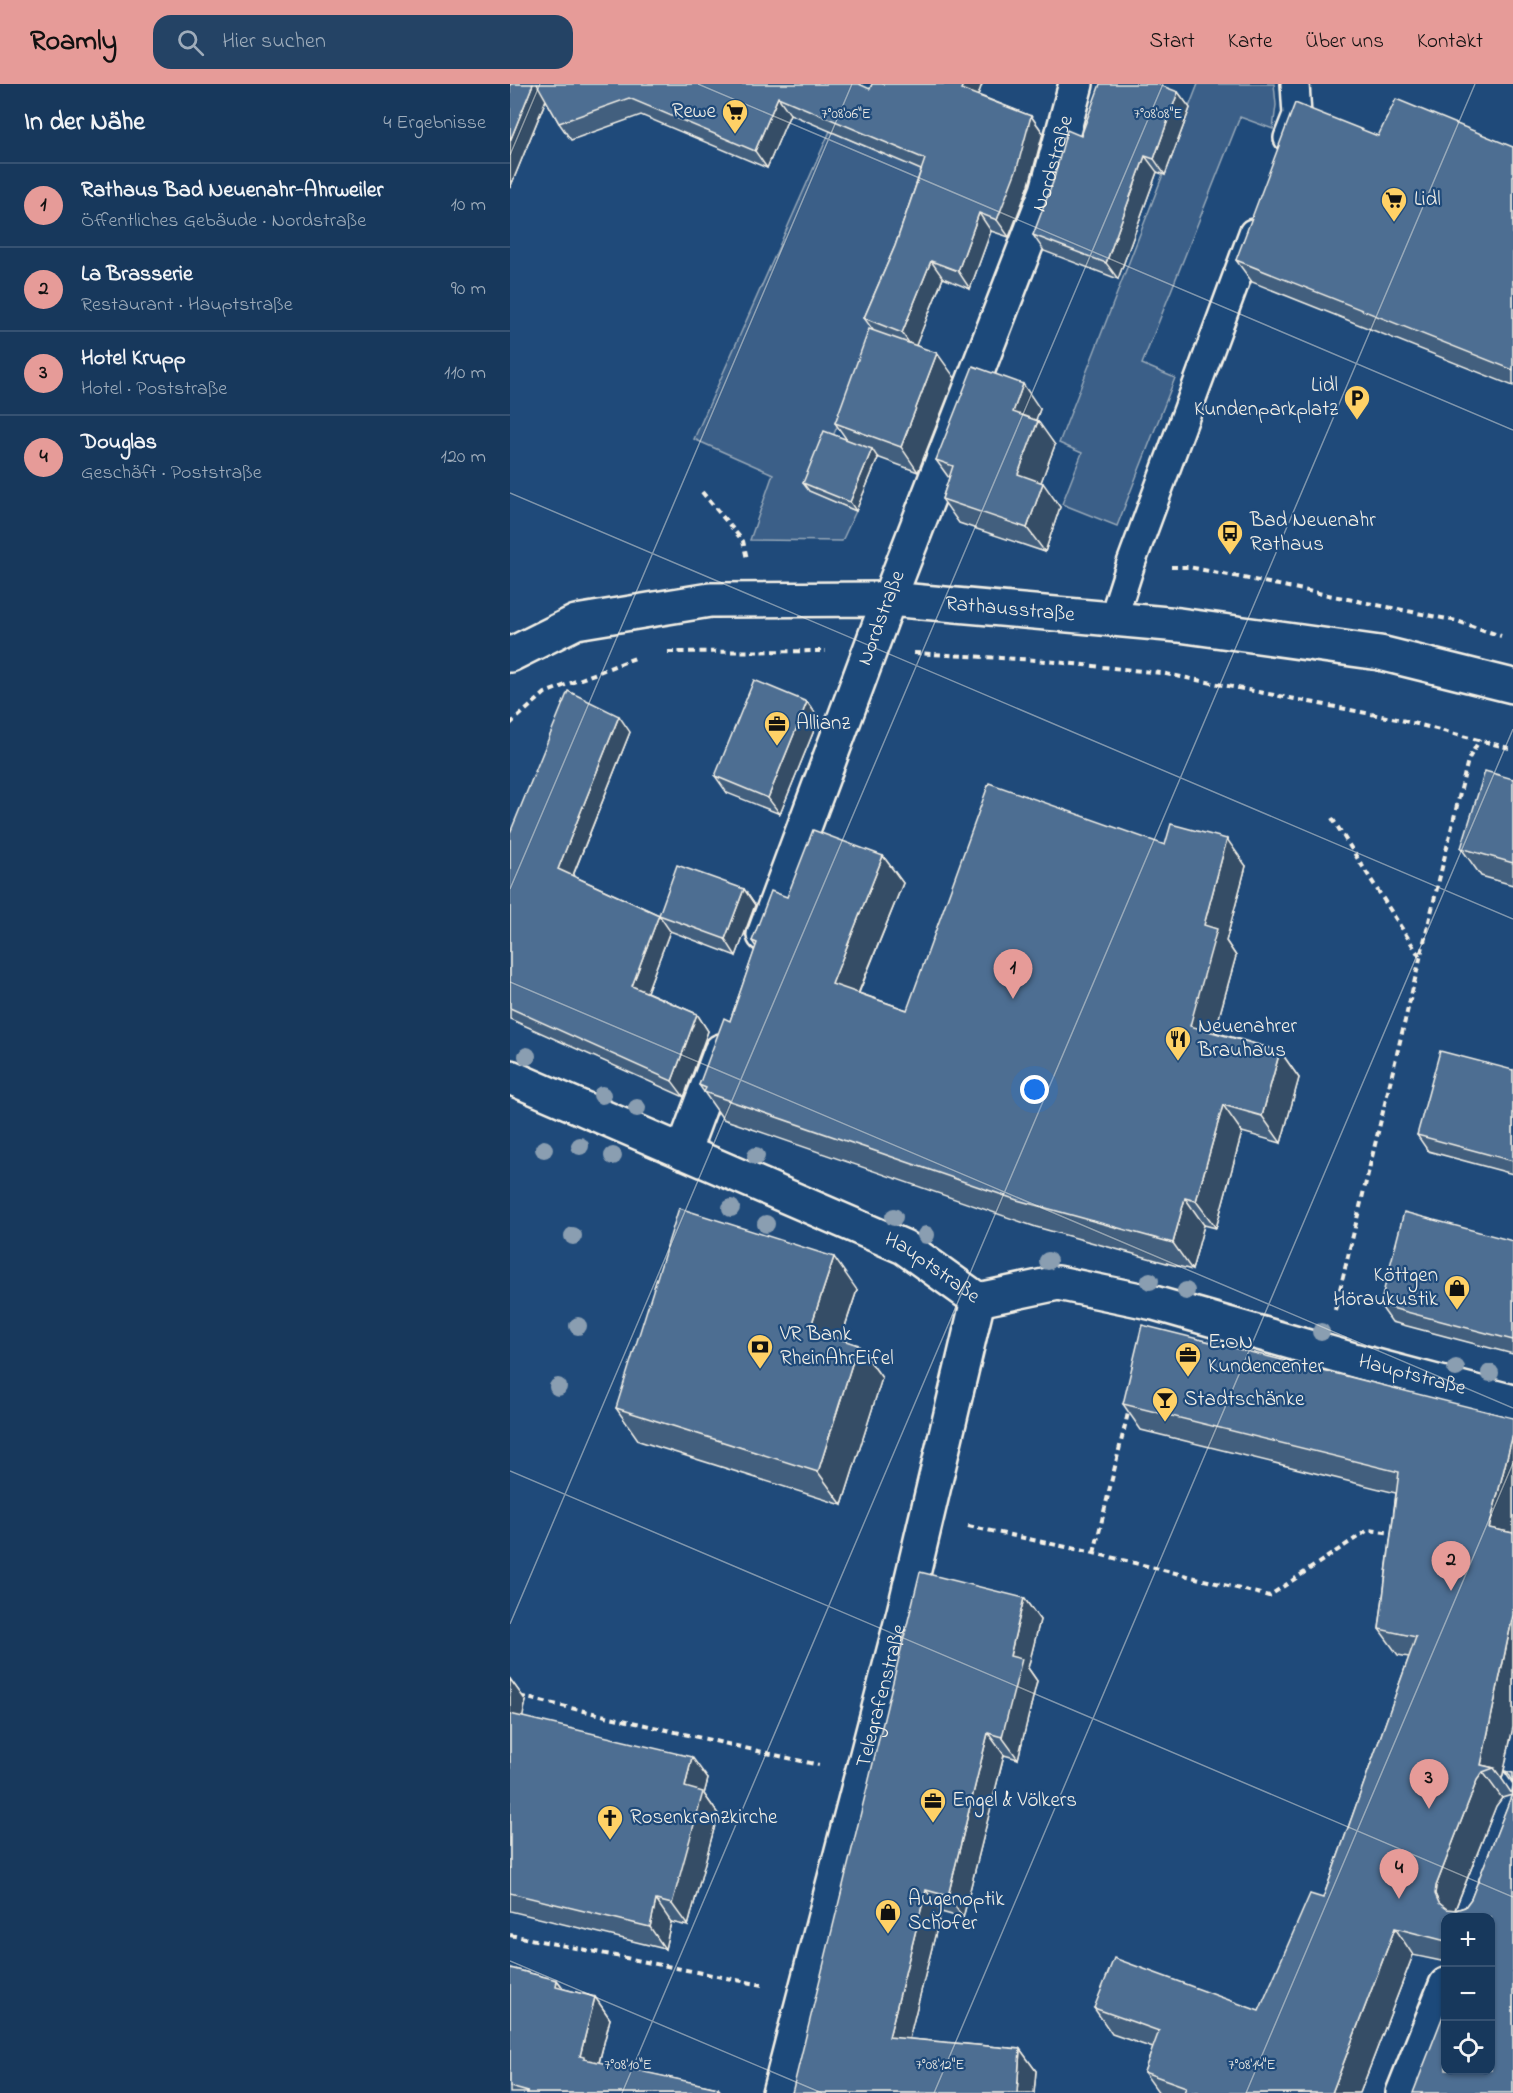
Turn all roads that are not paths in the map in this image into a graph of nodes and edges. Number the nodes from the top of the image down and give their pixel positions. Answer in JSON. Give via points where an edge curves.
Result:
{"nodes":[{"id":1,"x":1076,"y":84,"type":"edge"},
{"id":2,"x":1295,"y":84,"type":"edge"},
{"id":3,"x":1280,"y":159,"type":"edge"},
{"id":4,"x":1260,"y":214,"type":"edge"},
{"id":5,"x":889,"y":599,"type":"junction"},
{"id":6,"x":1113,"y":619,"type":"junction"},
{"id":7,"x":510,"y":655,"type":"edge"},
{"id":8,"x":1513,"y":686,"type":"edge"},
{"id":9,"x":754,"y":964,"type":"edge"},
{"id":10,"x":733,"y":1020,"type":"edge"},
{"id":11,"x":510,"y":1077,"type":"edge"},
{"id":12,"x":684,"y":1152,"type":"junction"},
{"id":13,"x":978,"y":1300,"type":"junction"},
{"id":14,"x":1513,"y":1402,"type":"edge"},
{"id":15,"x":1441,"y":1998,"type":"edge"},
{"id":16,"x":779,"y":2093,"type":"edge"},
{"id":17,"x":1403,"y":2093,"type":"edge"}],
"edges":[{"from":1,"to":5,"type":"street","name":"Nordstraße","via":[[1047,191]]},
{"from":2,"to":3,"type":"lane","via":[[1297,114]]},
{"from":4,"to":6,"type":"lane"},
{"from":5,"to":6,"type":"street","name":"Rathausstraße"},
{"from":5,"to":7,"type":"street","name":"Rathausstraße","via":[[710,600],[576,622]]},
{"from":5,"to":9,"type":"street","name":"Nordstraße"},
{"from":6,"to":8,"type":"street","name":"Rathausstraße","via":[[1380,653]]},
{"from":10,"to":12,"type":"street"},
{"from":11,"to":12,"type":"street","name":"Hauptstraße"},
{"from":12,"to":13,"type":"street","name":"Hauptstraße","via":[[904,1246]]},
{"from":13,"to":14,"type":"street","name":"Hauptstraße","via":[[1058,1283],[1154,1304]]},
{"from":13,"to":16,"type":"street","name":"Telegrafenstraße"},
{"from":15,"to":17,"type":"street"}]}
